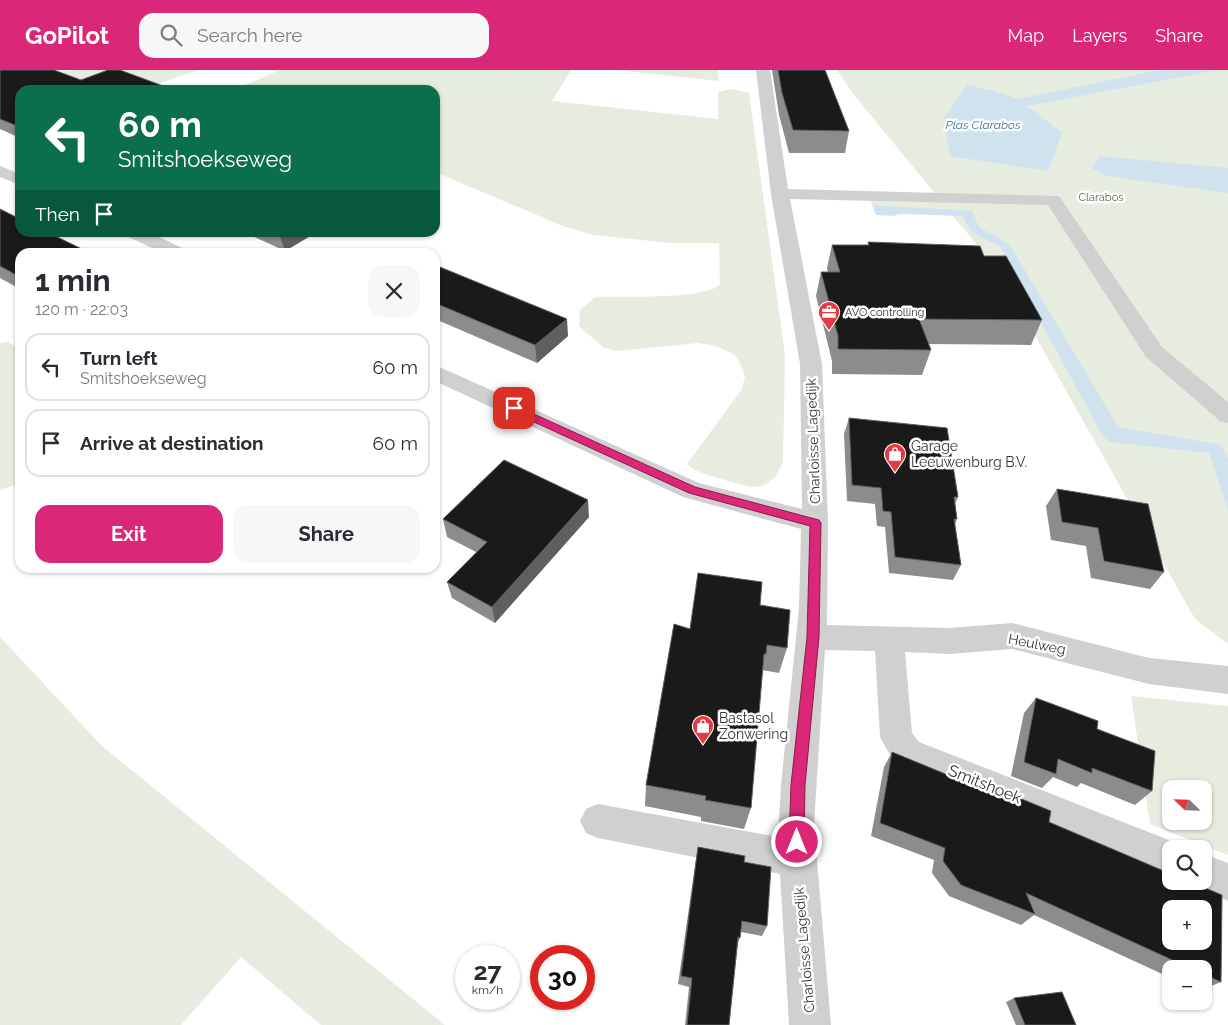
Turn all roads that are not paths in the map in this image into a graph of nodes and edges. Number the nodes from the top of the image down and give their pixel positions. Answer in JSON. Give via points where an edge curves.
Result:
{"nodes":[{"id":1,"x":763,"y":70,"type":"edge"},
{"id":2,"x":0,"y":171,"type":"edge"},
{"id":3,"x":15,"y":178,"type":"edge"},
{"id":4,"x":780,"y":194,"type":"junction"},
{"id":5,"x":144,"y":237,"type":"edge"},
{"id":6,"x":167,"y":248,"type":"edge"},
{"id":7,"x":440,"y":374,"type":"edge"},
{"id":8,"x":1228,"y":415,"type":"edge"},
{"id":9,"x":821,"y":539,"type":"junction"},
{"id":10,"x":813,"y":637,"type":"junction"},
{"id":11,"x":889,"y":640,"type":"junction"},
{"id":12,"x":1228,"y":680,"type":"edge"},
{"id":13,"x":598,"y":821,"type":"dead end"},
{"id":14,"x":1162,"y":855,"type":"edge"},
{"id":15,"x":797,"y":860,"type":"junction"},
{"id":16,"x":1212,"y":875,"type":"edge"},
{"id":17,"x":1228,"y":882,"type":"edge"},
{"id":18,"x":810,"y":1025,"type":"edge"}],
"edges":[{"from":1,"to":4,"type":"street","name":"Charloisse Lagedijk"},
{"from":2,"to":3,"type":"street"},
{"from":4,"to":8,"type":"street","via":[[1053,200],[1154,352]]},
{"from":4,"to":9,"type":"street","name":"Charloisse Lagedijk","via":[[811,364]]},
{"from":5,"to":6,"type":"street"},
{"from":7,"to":9,"type":"street","via":[[685,488]]},
{"from":9,"to":10,"type":"street","name":"Charloisse Lagedijk"},
{"from":10,"to":11,"type":"street","name":"Heulweg"},
{"from":10,"to":15,"type":"street","name":"Charloisse Lagedijk","via":[[798,785]]},
{"from":11,"to":12,"type":"street","name":"Heulweg","via":[[950,641],[1012,636],[1149,671]]},
{"from":11,"to":14,"type":"street","name":"Smitshoek","via":[[896,737],[907,753]]},
{"from":13,"to":15,"type":"street"},
{"from":15,"to":18,"type":"street","name":"Charloisse Lagedijk"},
{"from":16,"to":17,"type":"street"}]}
